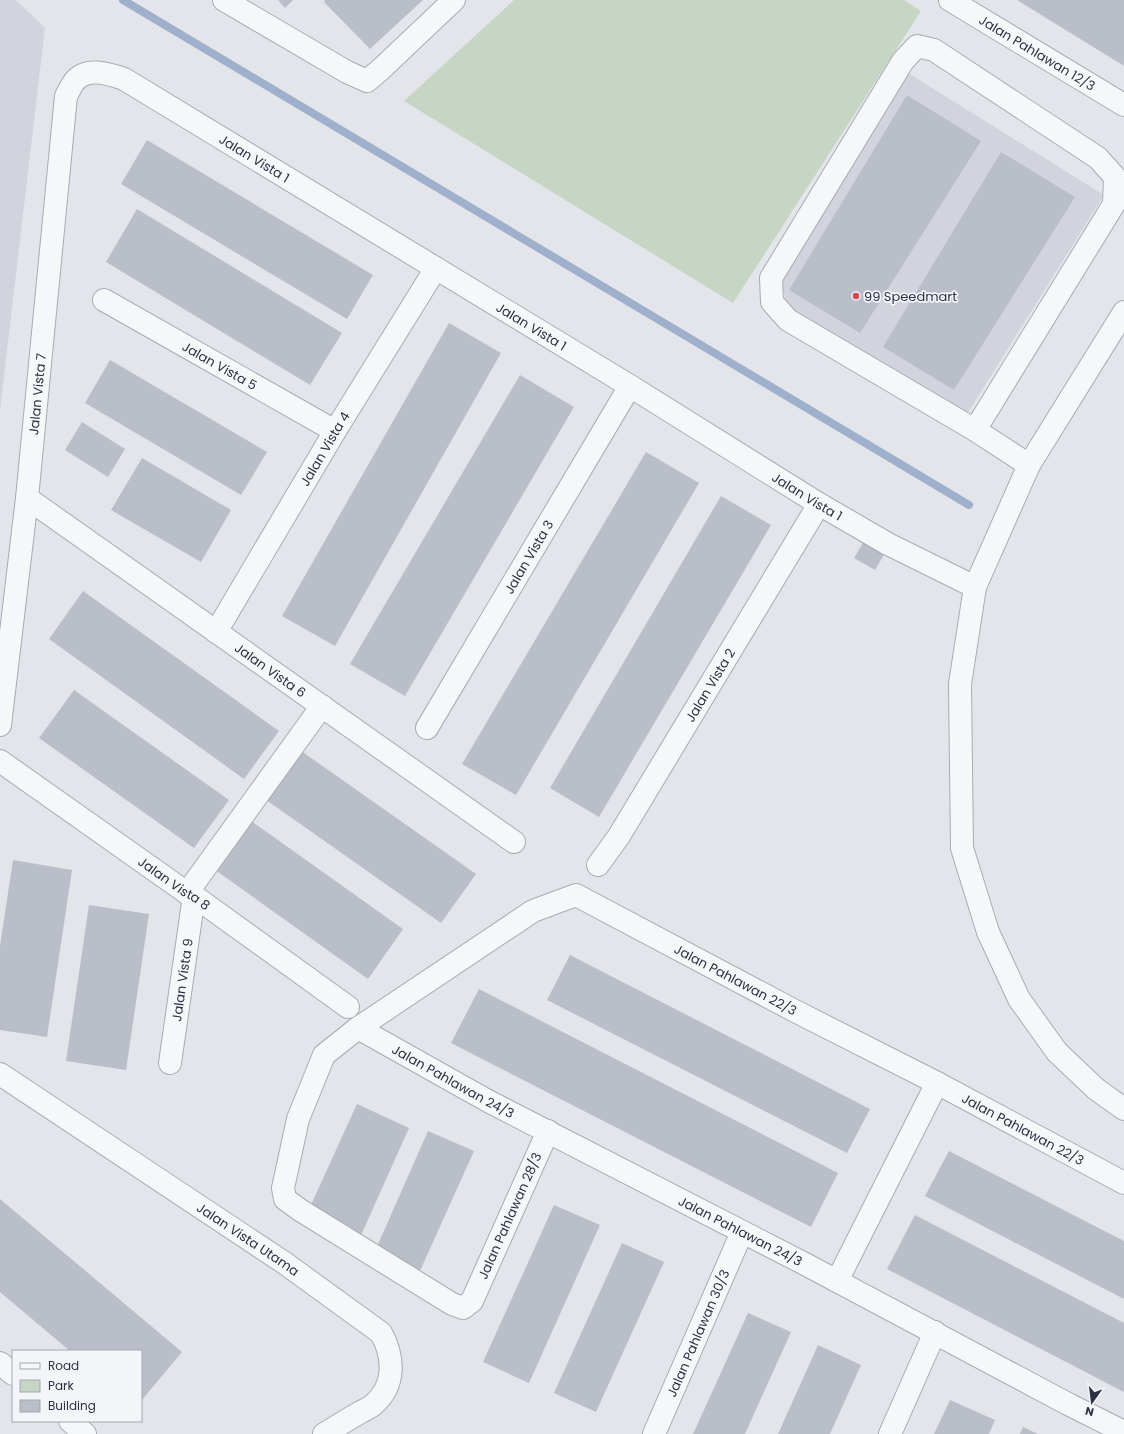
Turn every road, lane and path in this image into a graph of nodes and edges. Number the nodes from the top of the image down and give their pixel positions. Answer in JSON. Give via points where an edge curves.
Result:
{"nodes":[{"id":1,"x":224,"y":0,"type":"edge"},
{"id":2,"x":454,"y":0,"type":"edge"},
{"id":3,"x":950,"y":0,"type":"edge"},
{"id":4,"x":88,"y":73,"type":"joint"},
{"id":5,"x":1124,"y":105,"type":"edge"},
{"id":6,"x":436,"y":268,"type":"junction"},
{"id":7,"x":104,"y":300,"type":"dead end"},
{"id":8,"x":1124,"y":312,"type":"edge"},
{"id":9,"x":630,"y":386,"type":"junction"},
{"id":10,"x":975,"y":430,"type":"junction"},
{"id":11,"x":335,"y":431,"type":"junction"},
{"id":12,"x":1029,"y":465,"type":"junction"},
{"id":13,"x":27,"y":498,"type":"junction"},
{"id":14,"x":819,"y":504,"type":"junction"},
{"id":15,"x":975,"y":587,"type":"junction"},
{"id":16,"x":216,"y":632,"type":"junction"},
{"id":17,"x":322,"y":706,"type":"junction"},
{"id":18,"x":0,"y":725,"type":"edge"},
{"id":19,"x":427,"y":728,"type":"dead end"},
{"id":20,"x":0,"y":761,"type":"edge"},
{"id":21,"x":514,"y":842,"type":"dead end"},
{"id":22,"x":598,"y":865,"type":"dead end"},
{"id":23,"x":191,"y":895,"type":"junction"},
{"id":24,"x":348,"y":1006,"type":"dead end"},
{"id":25,"x":358,"y":1028,"type":"junction"},
{"id":26,"x":170,"y":1063,"type":"dead end"},
{"id":27,"x":0,"y":1074,"type":"edge"},
{"id":28,"x":937,"y":1083,"type":"junction"},
{"id":29,"x":1124,"y":1109,"type":"edge"},
{"id":30,"x":548,"y":1131,"type":"junction"},
{"id":31,"x":1124,"y":1183,"type":"edge"},
{"id":32,"x":742,"y":1232,"type":"junction"},
{"id":33,"x":837,"y":1281,"type":"junction"},
{"id":34,"x":472,"y":1301,"type":"joint"},
{"id":35,"x":935,"y":1332,"type":"junction"},
{"id":36,"x":0,"y":1363,"type":"edge"},
{"id":37,"x":12,"y":1373,"type":"edge"},
{"id":38,"x":71,"y":1422,"type":"edge"},
{"id":39,"x":1124,"y":1432,"type":"edge"},
{"id":40,"x":85,"y":1434,"type":"edge"},
{"id":41,"x":324,"y":1434,"type":"edge"},
{"id":42,"x":654,"y":1434,"type":"edge"},
{"id":43,"x":890,"y":1434,"type":"edge"}],
"edges":[{"from":1,"to":2,"type":"street","via":[[347,72],[367,80]]},
{"from":3,"to":5,"type":"street","name":"Jalan Pahlawan 12/3"},
{"from":4,"to":6,"type":"street","name":"Jalan Vista 1","via":[[107,73],[124,79]]},
{"from":4,"to":13,"type":"street","name":"Jalan Vista 7","via":[[75,80],[66,96]]},
{"from":6,"to":9,"type":"street","name":"Jalan Vista 1"},
{"from":6,"to":11,"type":"street","name":"Jalan Vista 4"},
{"from":7,"to":11,"type":"street","name":"Jalan Vista 5"},
{"from":8,"to":12,"type":"street"},
{"from":9,"to":14,"type":"street","name":"Jalan Vista 1"},
{"from":9,"to":19,"type":"street","name":"Jalan Vista 3"},
{"from":10,"to":10,"type":"street","via":[[788,320],[772,302],[771,278],[903,61],[917,46],[934,50],[1098,158],[1115,177],[1114,204]]},
{"from":10,"to":12,"type":"street"},
{"from":11,"to":16,"type":"street","name":"Jalan Vista 4"},
{"from":12,"to":15,"type":"street"},
{"from":13,"to":16,"type":"street","name":"Jalan Vista 6"},
{"from":13,"to":18,"type":"street","name":"Jalan Vista 7"},
{"from":14,"to":15,"type":"street","name":"Jalan Vista 1","via":[[888,544]]},
{"from":14,"to":22,"type":"street","name":"Jalan Vista 2","via":[[619,836]]},
{"from":15,"to":29,"type":"street","via":[[960,684],[962,848],[988,932],[1019,999],[1057,1052],[1096,1089]]},
{"from":16,"to":17,"type":"street","name":"Jalan Vista 6"},
{"from":17,"to":21,"type":"street","name":"Jalan Vista 6"},
{"from":17,"to":23,"type":"street"},
{"from":20,"to":23,"type":"street","name":"Jalan Vista 8"},
{"from":23,"to":24,"type":"street","name":"Jalan Vista 8"},
{"from":23,"to":26,"type":"street","name":"Jalan Vista 9"},
{"from":25,"to":28,"type":"street","name":"Jalan Pahlawan 22/3","via":[[533,911],[576,895]]},
{"from":25,"to":30,"type":"street","name":"Jalan Pahlawan 24/3","via":[[488,1101]]},
{"from":25,"to":34,"type":"street","name":"Jalan Pahlawan 22/3","via":[[324,1055],[298,1119],[283,1188],[285,1199],[452,1304],[463,1308]]},
{"from":27,"to":41,"type":"street","name":"Jalan Vista Utama","via":[[286,1264],[381,1333],[387,1345],[391,1368],[390,1381],[384,1394],[374,1404]]},
{"from":28,"to":31,"type":"street","name":"Jalan Pahlawan 22/3"},
{"from":28,"to":33,"type":"street"},
{"from":30,"to":32,"type":"street","name":"Jalan Pahlawan 24/3"},
{"from":30,"to":34,"type":"street","name":"Jalan Pahlawan 28/3"},
{"from":32,"to":33,"type":"street","name":"Jalan Pahlawan 24/3"},
{"from":32,"to":42,"type":"street","name":"Jalan Pahlawan 30/3"},
{"from":33,"to":35,"type":"street","name":"Jalan Pahlawan 24/3"},
{"from":35,"to":39,"type":"street","name":"Jalan Pahlawan 24/3"},
{"from":35,"to":43,"type":"street"},
{"from":36,"to":37,"type":"street"},
{"from":38,"to":40,"type":"street"}]}
